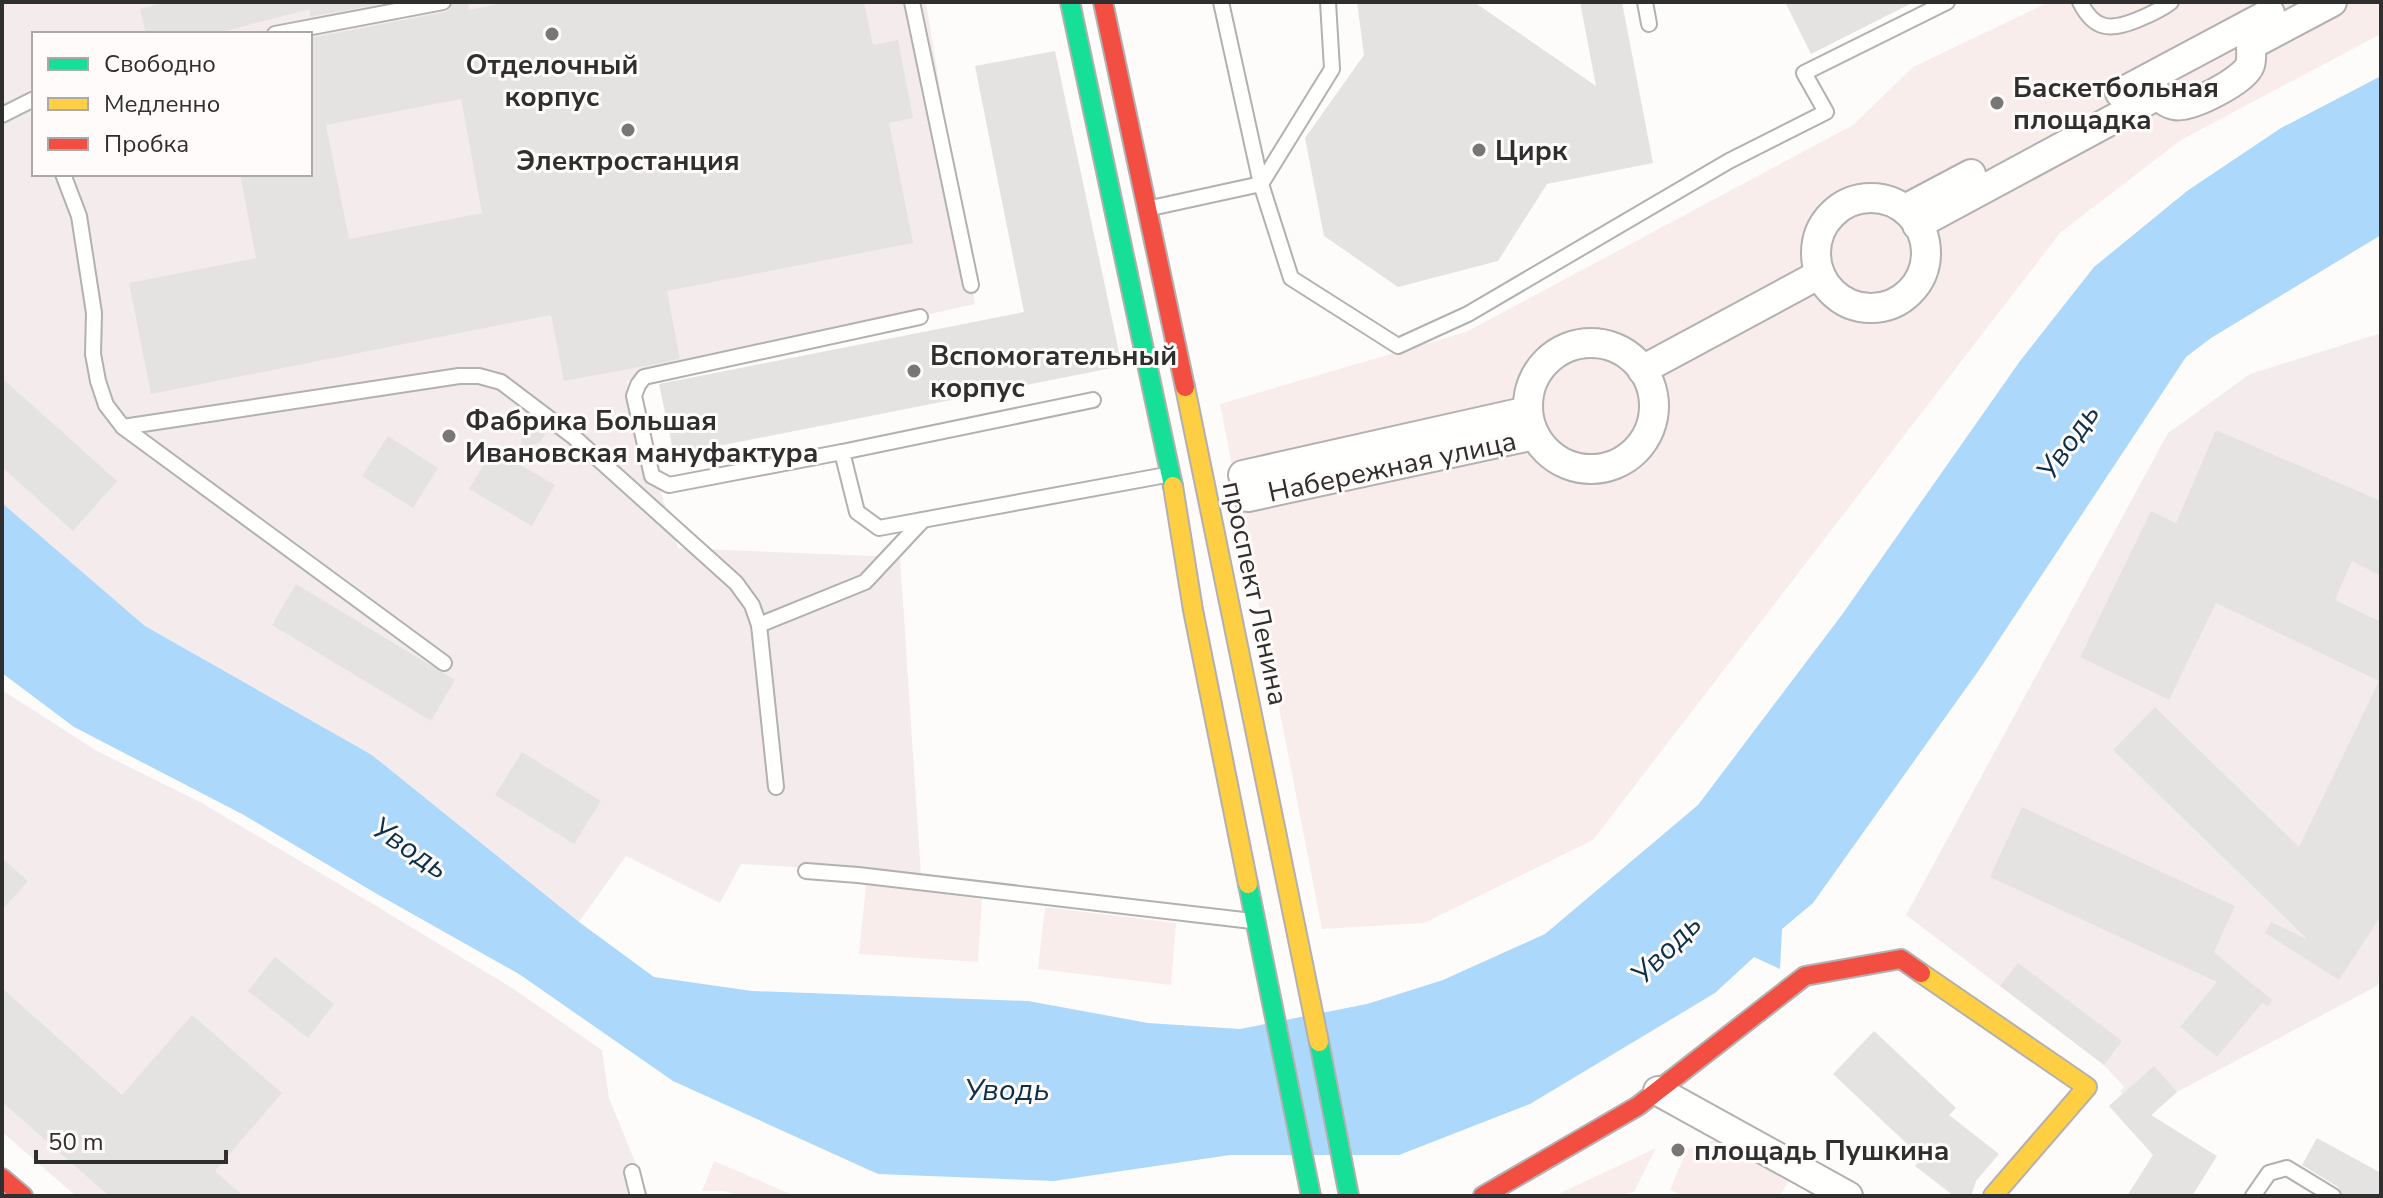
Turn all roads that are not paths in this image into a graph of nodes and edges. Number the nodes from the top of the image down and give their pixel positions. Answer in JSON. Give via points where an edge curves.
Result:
{"nodes":[{"id":1,"x":443,"y":2,"type":"edge"},
{"id":2,"x":912,"y":2,"type":"edge"},
{"id":3,"x":1070,"y":2,"type":"edge"},
{"id":4,"x":1103,"y":2,"type":"edge"},
{"id":5,"x":1221,"y":2,"type":"edge"},
{"id":6,"x":1328,"y":2,"type":"edge"},
{"id":7,"x":1645,"y":2,"type":"edge"},
{"id":8,"x":1947,"y":2,"type":"edge"},
{"id":9,"x":2080,"y":2,"type":"edge"},
{"id":10,"x":2171,"y":2,"type":"edge"},
{"id":11,"x":2291,"y":2,"type":"edge"},
{"id":12,"x":2332,"y":2,"type":"edge"},
{"id":13,"x":1649,"y":24,"type":"dead end"},
{"id":14,"x":286,"y":32,"type":"edge"},
{"id":15,"x":2246,"y":37,"type":"junction"},
{"id":16,"x":2153,"y":87,"type":"junction"},
{"id":17,"x":32,"y":100,"type":"edge"},
{"id":18,"x":2,"y":115,"type":"edge"},
{"id":19,"x":64,"y":176,"type":"edge"},
{"id":20,"x":1261,"y":184,"type":"junction"},
{"id":21,"x":1147,"y":209,"type":"junction"},
{"id":22,"x":1911,"y":217,"type":"junction"},
{"id":23,"x":1820,"y":274,"type":"junction"},
{"id":24,"x":971,"y":285,"type":"dead end"},
{"id":25,"x":920,"y":317,"type":"dead end"},
{"id":26,"x":1642,"y":370,"type":"junction"},
{"id":27,"x":1093,"y":400,"type":"dead end"},
{"id":28,"x":1532,"y":423,"type":"junction"},
{"id":29,"x":123,"y":427,"type":"junction"},
{"id":30,"x":842,"y":452,"type":"junction"},
{"id":31,"x":1171,"y":474,"type":"junction"},
{"id":32,"x":1246,"y":486,"type":"dead end"},
{"id":33,"x":924,"y":520,"type":"junction"},
{"id":34,"x":759,"y":625,"type":"junction"},
{"id":35,"x":444,"y":663,"type":"dead end"},
{"id":36,"x":776,"y":787,"type":"dead end"},
{"id":37,"x":806,"y":871,"type":"dead end"},
{"id":38,"x":1256,"y":921,"type":"junction"},
{"id":39,"x":1658,"y":1091,"type":"junction"},
{"id":40,"x":632,"y":1172,"type":"dead end"},
{"id":41,"x":638,"y":1196,"type":"edge"},
{"id":42,"x":1311,"y":1196,"type":"edge"},
{"id":43,"x":1349,"y":1196,"type":"edge"},
{"id":44,"x":1483,"y":1196,"type":"edge"},
{"id":45,"x":1848,"y":1196,"type":"edge"},
{"id":46,"x":1993,"y":1196,"type":"edge"},
{"id":47,"x":2253,"y":1196,"type":"edge"},
{"id":48,"x":2333,"y":1196,"type":"edge"}],
"edges":[{"from":1,"to":14,"type":"lane"},
{"from":2,"to":24,"type":"lane"},
{"from":3,"to":31,"type":"main road"},
{"from":4,"to":21,"type":"main road","name":"проспект Ленина"},
{"from":5,"to":20,"type":"lane"},
{"from":6,"to":20,"type":"lane","via":[[1332,69]]},
{"from":7,"to":13,"type":"lane"},
{"from":8,"to":20,"type":"lane","via":[[1804,73],[1826,112],[1729,161],[1468,314],[1398,346],[1291,278]]},
{"from":9,"to":10,"type":"lane","via":[[2092,21],[2118,27]]},
{"from":11,"to":15,"type":"street"},
{"from":12,"to":15,"type":"street"},
{"from":15,"to":16,"type":"street"},
{"from":15,"to":16,"type":"street","via":[[2250,66],[2241,77],[2189,105],[2175,106]]},
{"from":16,"to":22,"type":"street"},
{"from":17,"to":18,"type":"lane"},
{"from":19,"to":29,"type":"lane","via":[[79,216],[98,381],[106,405]]},
{"from":20,"to":21,"type":"lane"},
{"from":21,"to":43,"type":"main road","name":"проспект Ленина"},
{"from":22,"to":23,"type":"street","via":[[1884,200],[1838,209],[1818,238]]},
{"from":22,"to":23,"type":"street","via":[[1925,245],[1924,266],[1903,297],[1872,308],[1848,303]]},
{"from":23,"to":26,"type":"street"},
{"from":25,"to":30,"type":"lane","via":[[644,377],[634,396],[652,476],[669,485]]},
{"from":26,"to":28,"type":"street","via":[[1620,350],[1590,343],[1561,350],[1539,370],[1530,390]]},
{"from":26,"to":28,"type":"street","via":[[1654,410],[1645,437],[1613,464],[1585,468],[1559,460],[1545,449]]},
{"from":27,"to":30,"type":"lane"},
{"from":28,"to":32,"type":"street","name":"Набережная улица"},
{"from":29,"to":34,"type":"lane","via":[[459,376],[501,382],[575,438],[736,583]]},
{"from":29,"to":35,"type":"lane"},
{"from":30,"to":33,"type":"lane","via":[[857,512],[879,528]]},
{"from":31,"to":33,"type":"lane"},
{"from":31,"to":38,"type":"main road"},
{"from":33,"to":34,"type":"lane","via":[[865,582]]},
{"from":34,"to":36,"type":"lane"},
{"from":37,"to":38,"type":"lane"},
{"from":38,"to":42,"type":"main road"},
{"from":39,"to":44,"type":"main road"},
{"from":39,"to":45,"type":"street"},
{"from":39,"to":46,"type":"main road","via":[[1805,976],[1901,959],[2087,1087]]},
{"from":40,"to":41,"type":"lane"},
{"from":47,"to":48,"type":"lane","via":[[2269,1173],[2287,1168]]}]}
